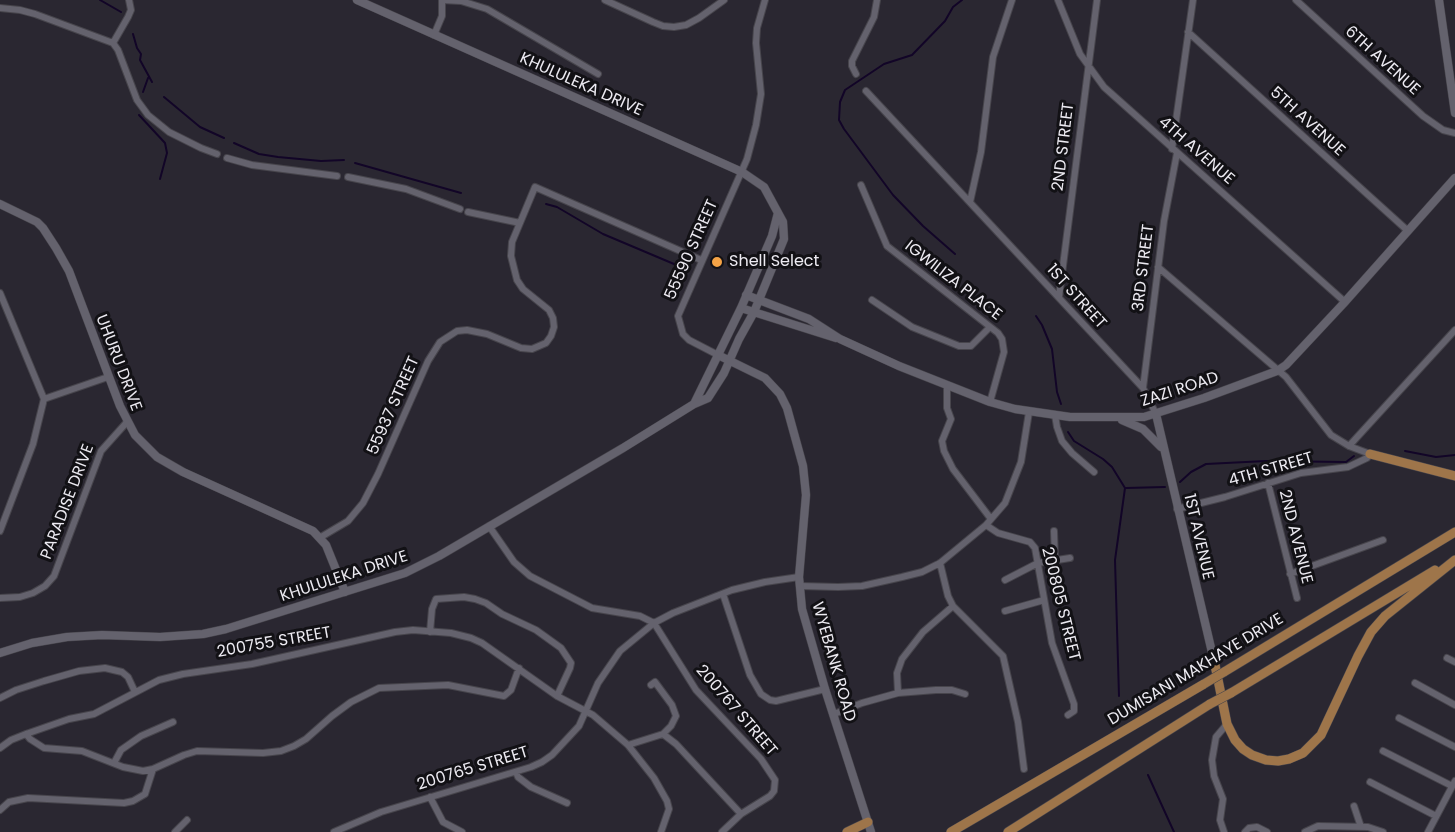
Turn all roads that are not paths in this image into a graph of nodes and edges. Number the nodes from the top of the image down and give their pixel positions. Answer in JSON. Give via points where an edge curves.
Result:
{"nodes":[{"id":1,"x":129,"y":0,"type":"edge"},
{"id":2,"x":357,"y":0,"type":"edge"},
{"id":3,"x":442,"y":0,"type":"edge"},
{"id":4,"x":606,"y":0,"type":"edge"},
{"id":5,"x":724,"y":0,"type":"edge"},
{"id":6,"x":764,"y":0,"type":"edge"},
{"id":7,"x":877,"y":0,"type":"edge"},
{"id":8,"x":1012,"y":0,"type":"edge"},
{"id":9,"x":1058,"y":0,"type":"edge"},
{"id":10,"x":1097,"y":0,"type":"edge"},
{"id":11,"x":1193,"y":0,"type":"edge"},
{"id":12,"x":1296,"y":0,"type":"edge"},
{"id":13,"x":1439,"y":0,"type":"edge"},
{"id":14,"x":0,"y":8,"type":"edge"},
{"id":15,"x":1188,"y":33,"type":"junction"},
{"id":16,"x":435,"y":35,"type":"junction"},
{"id":17,"x":113,"y":43,"type":"junction"},
{"id":18,"x":1088,"y":65,"type":"junction"},
{"id":19,"x":598,"y":74,"type":"dead end"},
{"id":20,"x":856,"y":74,"type":"dead end"},
{"id":21,"x":866,"y":91,"type":"dead end"},
{"id":22,"x":1455,"y":113,"type":"edge"},
{"id":23,"x":1455,"y":134,"type":"edge"},
{"id":24,"x":1175,"y":151,"type":"junction"},
{"id":25,"x":218,"y":154,"type":"dead end"},
{"id":26,"x":227,"y":158,"type":"dead end"},
{"id":27,"x":742,"y":172,"type":"junction"},
{"id":28,"x":337,"y":176,"type":"dead end"},
{"id":29,"x":348,"y":177,"type":"dead end"},
{"id":30,"x":1455,"y":178,"type":"edge"},
{"id":31,"x":861,"y":185,"type":"dead end"},
{"id":32,"x":970,"y":202,"type":"junction"},
{"id":33,"x":0,"y":204,"type":"edge"},
{"id":34,"x":460,"y":209,"type":"dead end"},
{"id":35,"x":468,"y":212,"type":"dead end"},
{"id":36,"x":778,"y":213,"type":"junction"},
{"id":37,"x":520,"y":223,"type":"junction"},
{"id":38,"x":1408,"y":231,"type":"junction"},
{"id":39,"x":701,"y":260,"type":"junction"},
{"id":40,"x":1158,"y":267,"type":"junction"},
{"id":41,"x":0,"y":292,"type":"edge"},
{"id":42,"x":746,"y":295,"type":"junction"},
{"id":43,"x":1059,"y":297,"type":"junction"},
{"id":44,"x":760,"y":300,"type":"junction"},
{"id":45,"x":872,"y":300,"type":"dead end"},
{"id":46,"x":1345,"y":302,"type":"junction"},
{"id":47,"x":741,"y":308,"type":"junction"},
{"id":48,"x":754,"y":312,"type":"junction"},
{"id":49,"x":990,"y":327,"type":"junction"},
{"id":50,"x":1455,"y":330,"type":"edge"},
{"id":51,"x":840,"y":339,"type":"junction"},
{"id":52,"x":718,"y":356,"type":"junction"},
{"id":53,"x":730,"y":360,"type":"junction"},
{"id":54,"x":1277,"y":370,"type":"junction"},
{"id":55,"x":108,"y":378,"type":"junction"},
{"id":56,"x":947,"y":387,"type":"junction"},
{"id":57,"x":1143,"y":388,"type":"junction"},
{"id":58,"x":44,"y":399,"type":"junction"},
{"id":59,"x":990,"y":402,"type":"junction"},
{"id":60,"x":694,"y":404,"type":"junction"},
{"id":61,"x":1029,"y":412,"type":"junction"},
{"id":62,"x":1156,"y":414,"type":"junction"},
{"id":63,"x":1055,"y":415,"type":"junction"},
{"id":64,"x":1118,"y":418,"type":"junction"},
{"id":65,"x":127,"y":422,"type":"junction"},
{"id":66,"x":1349,"y":446,"type":"junction"},
{"id":67,"x":1164,"y":450,"type":"junction"},
{"id":68,"x":1370,"y":454,"type":"junction"},
{"id":69,"x":1094,"y":472,"type":"dead end"},
{"id":70,"x":1455,"y":476,"type":"edge"},
{"id":71,"x":1268,"y":483,"type":"junction"},
{"id":72,"x":1177,"y":509,"type":"junction"},
{"id":73,"x":991,"y":519,"type":"junction"},
{"id":74,"x":986,"y":525,"type":"junction"},
{"id":75,"x":489,"y":526,"type":"junction"},
{"id":76,"x":0,"y":531,"type":"edge"},
{"id":77,"x":1053,"y":531,"type":"dead end"},
{"id":78,"x":1455,"y":532,"type":"edge"},
{"id":79,"x":321,"y":537,"type":"junction"},
{"id":80,"x":1383,"y":540,"type":"dead end"},
{"id":81,"x":1070,"y":558,"type":"dead end"},
{"id":82,"x":1455,"y":559,"type":"edge"},
{"id":83,"x":1055,"y":560,"type":"junction"},
{"id":84,"x":940,"y":563,"type":"junction"},
{"id":85,"x":1038,"y":563,"type":"junction"},
{"id":86,"x":1290,"y":574,"type":"junction"},
{"id":87,"x":1005,"y":580,"type":"dead end"},
{"id":88,"x":799,"y":581,"type":"junction"},
{"id":89,"x":345,"y":592,"type":"junction"},
{"id":90,"x":723,"y":594,"type":"junction"},
{"id":91,"x":0,"y":598,"type":"edge"},
{"id":92,"x":1297,"y":598,"type":"dead end"},
{"id":93,"x":1044,"y":600,"type":"junction"},
{"id":94,"x":953,"y":606,"type":"junction"},
{"id":95,"x":1005,"y":611,"type":"dead end"},
{"id":96,"x":654,"y":623,"type":"junction"},
{"id":97,"x":430,"y":632,"type":"junction"},
{"id":98,"x":0,"y":653,"type":"edge"},
{"id":99,"x":1447,"y":658,"type":"dead end"},
{"id":100,"x":1455,"y":662,"type":"edge"},
{"id":101,"x":1215,"y":665,"type":"joint"},
{"id":102,"x":519,"y":668,"type":"junction"},
{"id":103,"x":1415,"y":682,"type":"dead end"},
{"id":104,"x":651,"y":685,"type":"dead end"},
{"id":105,"x":825,"y":689,"type":"junction"},
{"id":106,"x":135,"y":692,"type":"junction"},
{"id":107,"x":897,"y":693,"type":"junction"},
{"id":108,"x":965,"y":694,"type":"dead end"},
{"id":109,"x":557,"y":696,"type":"junction"},
{"id":110,"x":0,"y":698,"type":"edge"},
{"id":111,"x":1455,"y":705,"type":"edge"},
{"id":112,"x":586,"y":712,"type":"junction"},
{"id":113,"x":834,"y":714,"type":"junction"},
{"id":114,"x":1068,"y":715,"type":"dead end"},
{"id":115,"x":1399,"y":718,"type":"dead end"},
{"id":116,"x":173,"y":722,"type":"dead end"},
{"id":117,"x":1227,"y":724,"type":"junction"},
{"id":118,"x":26,"y":734,"type":"junction"},
{"id":119,"x":663,"y":734,"type":"junction"},
{"id":120,"x":628,"y":745,"type":"junction"},
{"id":121,"x":1455,"y":747,"type":"edge"},
{"id":122,"x":0,"y":748,"type":"edge"},
{"id":123,"x":1383,"y":751,"type":"dead end"},
{"id":124,"x":114,"y":763,"type":"junction"},
{"id":125,"x":153,"y":769,"type":"junction"},
{"id":126,"x":1024,"y":769,"type":"dead end"},
{"id":127,"x":516,"y":772,"type":"junction"},
{"id":128,"x":1370,"y":782,"type":"dead end"},
{"id":129,"x":1454,"y":784,"type":"edge"},
{"id":130,"x":430,"y":797,"type":"junction"},
{"id":131,"x":567,"y":804,"type":"dead end"},
{"id":132,"x":1354,"y":806,"type":"dead end"},
{"id":133,"x":0,"y":810,"type":"edge"},
{"id":134,"x":741,"y":814,"type":"junction"},
{"id":135,"x":1436,"y":816,"type":"junction"},
{"id":136,"x":187,"y":820,"type":"dead end"},
{"id":137,"x":868,"y":822,"type":"junction"},
{"id":138,"x":1361,"y":827,"type":"junction"},
{"id":139,"x":175,"y":832,"type":"edge"},
{"id":140,"x":334,"y":832,"type":"edge"},
{"id":141,"x":462,"y":832,"type":"edge"},
{"id":142,"x":661,"y":832,"type":"edge"},
{"id":143,"x":722,"y":832,"type":"edge"},
{"id":144,"x":847,"y":832,"type":"edge"},
{"id":145,"x":871,"y":832,"type":"edge"},
{"id":146,"x":951,"y":832,"type":"edge"},
{"id":147,"x":1008,"y":832,"type":"edge"},
{"id":148,"x":1224,"y":832,"type":"edge"},
{"id":149,"x":1245,"y":832,"type":"edge"},
{"id":150,"x":1267,"y":832,"type":"edge"},
{"id":151,"x":1305,"y":832,"type":"edge"},
{"id":152,"x":1383,"y":832,"type":"edge"},
{"id":153,"x":1428,"y":832,"type":"edge"}],
"edges":[{"from":1,"to":17,"type":"street","via":[[131,10]]},
{"from":2,"to":16,"type":"street","name":"KHULULEKA DRIVE"},
{"from":3,"to":16,"type":"street","via":[[442,16]]},
{"from":3,"to":19,"type":"street","via":[[487,9]]},
{"from":4,"to":5,"type":"street","via":[[663,26],[674,27],[699,18]]},
{"from":6,"to":27,"type":"street","name":"55590 STREET","via":[[756,42],[761,94]]},
{"from":7,"to":20,"type":"street","via":[[874,17],[852,61]]},
{"from":8,"to":32,"type":"street","via":[[992,63],[981,152]]},
{"from":9,"to":18,"type":"street","name":"4TH AVENUE"},
{"from":10,"to":18,"type":"street","name":"2ND STREET"},
{"from":11,"to":15,"type":"street","name":"3RD STREET"},
{"from":12,"to":23,"type":"street","name":"6TH AVENUE","via":[[1423,116]]},
{"from":13,"to":22,"type":"street"},
{"from":14,"to":17,"type":"street","via":[[35,14]]},
{"from":15,"to":24,"type":"street","name":"3RD STREET"},
{"from":15,"to":38,"type":"street","name":"5TH AVENUE"},
{"from":16,"to":27,"type":"street","name":"KHULULEKA DRIVE"},
{"from":17,"to":25,"type":"street","via":[[137,100],[148,115],[170,132]]},
{"from":18,"to":24,"type":"street","name":"4TH AVENUE","via":[[1104,87]]},
{"from":18,"to":43,"type":"street","name":"2ND STREET"},
{"from":21,"to":32,"type":"street","name":"1ST STREET"},
{"from":24,"to":40,"type":"street","name":"3RD STREET"},
{"from":24,"to":46,"type":"street","name":"4TH AVENUE"},
{"from":26,"to":28,"type":"street"},
{"from":27,"to":36,"type":"street","name":"KHULULEKA DRIVE","via":[[764,187]]},
{"from":27,"to":39,"type":"street","name":"55590 STREET"},
{"from":29,"to":34,"type":"street","via":[[406,189]]},
{"from":30,"to":38,"type":"street","name":"ZAZI ROAD"},
{"from":31,"to":49,"type":"street","name":"IGWILIZA PLACE","via":[[887,246]]},
{"from":32,"to":43,"type":"street","name":"1ST STREET"},
{"from":33,"to":55,"type":"street","name":"UHURU DRIVE","via":[[37,222],[48,235],[69,271]]},
{"from":35,"to":37,"type":"street"},
{"from":36,"to":42,"type":"street"},
{"from":36,"to":44,"type":"street","name":"KHULULEKA DRIVE","via":[[784,239]]},
{"from":37,"to":39,"type":"street","name":"55937 STREET","via":[[535,187]]},
{"from":37,"to":79,"type":"street","name":"55937 STREET","via":[[512,242],[512,268],[523,289],[549,310],[554,327],[551,336],[532,350],[467,330],[457,331],[440,342],[363,503],[348,521]]},
{"from":38,"to":46,"type":"street","name":"ZAZI ROAD"},
{"from":39,"to":52,"type":"street","name":"55590 STREET","via":[[678,316],[679,325],[689,340]]},
{"from":40,"to":54,"type":"street"},
{"from":40,"to":57,"type":"street","name":"3RD STREET"},
{"from":41,"to":58,"type":"street"},
{"from":42,"to":44,"type":"street","name":"ZAZI ROAD"},
{"from":42,"to":47,"type":"street"},
{"from":43,"to":57,"type":"street","name":"1ST STREET"},
{"from":44,"to":48,"type":"street","name":"KHULULEKA DRIVE"},
{"from":44,"to":51,"type":"street","name":"ZAZI ROAD","via":[[809,319]]},
{"from":45,"to":49,"type":"street","via":[[912,327],[959,346],[971,346]]},
{"from":46,"to":54,"type":"street","name":"ZAZI ROAD","via":[[1298,354]]},
{"from":47,"to":48,"type":"street","name":"ZAZI ROAD"},
{"from":47,"to":52,"type":"street"},
{"from":48,"to":51,"type":"street","name":"ZAZI ROAD"},
{"from":48,"to":53,"type":"street","name":"KHULULEKA DRIVE"},
{"from":49,"to":59,"type":"street","name":"IGWILIZA PLACE","via":[[1002,339],[1004,352]]},
{"from":50,"to":66,"type":"street"},
{"from":51,"to":56,"type":"street","name":"ZAZI ROAD"},
{"from":52,"to":53,"type":"street","name":"WYEBANK ROAD"},
{"from":52,"to":60,"type":"street"},
{"from":53,"to":60,"type":"street","name":"KHULULEKA DRIVE","via":[[708,398]]},
{"from":53,"to":88,"type":"street","name":"WYEBANK ROAD","via":[[765,378],[787,408],[803,466],[806,495]]},
{"from":54,"to":62,"type":"street","name":"ZAZI ROAD"},
{"from":54,"to":66,"type":"street","via":[[1325,429]]},
{"from":55,"to":58,"type":"street"},
{"from":55,"to":65,"type":"street","name":"UHURU DRIVE"},
{"from":56,"to":59,"type":"street","name":"ZAZI ROAD"},
{"from":56,"to":73,"type":"street","via":[[946,408],[951,419],[942,441],[944,451]]},
{"from":57,"to":62,"type":"street","name":"1ST STREET"},
{"from":58,"to":76,"type":"street","via":[[33,444]]},
{"from":59,"to":61,"type":"street","name":"ZAZI ROAD"},
{"from":60,"to":75,"type":"street","name":"KHULULEKA DRIVE"},
{"from":61,"to":63,"type":"street","name":"ZAZI ROAD"},
{"from":61,"to":73,"type":"street","name":"200765 STREET","via":[[1018,473],[1005,503]]},
{"from":62,"to":64,"type":"street","name":"ZAZI ROAD"},
{"from":62,"to":67,"type":"street","name":"1ST AVENUE"},
{"from":63,"to":64,"type":"street","name":"ZAZI ROAD"},
{"from":63,"to":69,"type":"street","via":[[1062,441]]},
{"from":64,"to":67,"type":"street","via":[[1143,429]]},
{"from":65,"to":79,"type":"street","name":"UHURU DRIVE","via":[[146,447],[170,465]]},
{"from":65,"to":91,"type":"street","name":"PARADISE DRIVE","via":[[101,451],[54,576],[33,593]]},
{"from":66,"to":68,"type":"street"},
{"from":67,"to":72,"type":"street","name":"1ST AVENUE"},
{"from":68,"to":70,"type":"main road"},
{"from":68,"to":71,"type":"street","name":"4TH STREET","via":[[1348,466],[1300,473]]},
{"from":71,"to":72,"type":"street","name":"4TH STREET"},
{"from":71,"to":86,"type":"street","name":"2ND AVENUE"},
{"from":72,"to":101,"type":"street","name":"1ST AVENUE"},
{"from":73,"to":74,"type":"street","name":"200765 STREET"},
{"from":74,"to":84,"type":"street","name":"200765 STREET"},
{"from":74,"to":85,"type":"street","name":"200805 STREET","via":[[1032,544]]},
{"from":75,"to":89,"type":"street","name":"KHULULEKA DRIVE","via":[[416,568]]},
{"from":75,"to":96,"type":"street","via":[[514,562],[530,576],[592,609],[640,616]]},
{"from":77,"to":83,"type":"street"},
{"from":78,"to":146,"type":"main road","name":"DUMISANI MAKHAYE DRIVE","bridge":true},
{"from":79,"to":89,"type":"street"},
{"from":80,"to":86,"type":"street"},
{"from":81,"to":83,"type":"street"},
{"from":82,"to":117,"type":"main road","via":[[1397,605],[1371,632],[1321,735],[1303,753],[1278,761],[1252,755],[1235,740]]},
{"from":82,"to":147,"type":"main road","bridge":true,"via":[[1210,704]]},
{"from":83,"to":85,"type":"street"},
{"from":84,"to":88,"type":"street","name":"200765 STREET","via":[[902,578],[862,585],[838,587]]},
{"from":84,"to":94,"type":"street"},
{"from":85,"to":87,"type":"street"},
{"from":85,"to":93,"type":"street","name":"200805 STREET"},
{"from":86,"to":92,"type":"street","name":"2ND AVENUE"},
{"from":88,"to":90,"type":"street","name":"200765 STREET","via":[[748,586]]},
{"from":88,"to":105,"type":"street","name":"WYEBANK ROAD","via":[[802,609]]},
{"from":89,"to":98,"type":"street","name":"KHULULEKA DRIVE","via":[[203,634],[67,637]]},
{"from":90,"to":96,"type":"street","name":"200765 STREET"},
{"from":90,"to":105,"type":"street","via":[[750,675],[761,694],[776,700]]},
{"from":93,"to":95,"type":"street"},
{"from":93,"to":114,"type":"street","name":"200805 STREET","via":[[1052,643],[1074,704],[1074,711]]},
{"from":94,"to":107,"type":"street","via":[[923,632],[902,659]]},
{"from":94,"to":126,"type":"street","via":[[1003,656]]},
{"from":96,"to":112,"type":"street","name":"200765 STREET","via":[[616,656],[598,683]]},
{"from":96,"to":134,"type":"street","name":"200767 STREET","via":[[696,690],[761,759],[775,780],[770,796]]},
{"from":97,"to":102,"type":"street","name":"200755 STREET","via":[[471,638]]},
{"from":97,"to":106,"type":"street","name":"200755 STREET","via":[[395,632],[252,664],[183,674]]},
{"from":97,"to":109,"type":"street","via":[[436,599],[464,597],[486,603],[561,648],[571,663]]},
{"from":99,"to":100,"type":"street"},
{"from":101,"to":117,"type":"main road"},
{"from":102,"to":109,"type":"street","name":"200755 STREET"},
{"from":102,"to":125,"type":"street","via":[[511,690],[504,696],[448,685],[379,688],[351,702],[294,747],[263,753],[197,751]]},
{"from":103,"to":111,"type":"street"},
{"from":104,"to":119,"type":"street","via":[[655,682],[675,711],[674,722]]},
{"from":105,"to":113,"type":"street","name":"WYEBANK ROAD"},
{"from":106,"to":110,"type":"street","via":[[122,672],[105,668],[44,681]]},
{"from":106,"to":118,"type":"street","name":"200755 STREET","via":[[94,714]]},
{"from":107,"to":108,"type":"street","via":[[952,690]]},
{"from":107,"to":113,"type":"street"},
{"from":109,"to":112,"type":"street","name":"200755 STREET"},
{"from":112,"to":120,"type":"street","name":"200755 STREET"},
{"from":112,"to":127,"type":"street","name":"200765 STREET","via":[[552,755]]},
{"from":113,"to":137,"type":"street","name":"WYEBANK ROAD"},
{"from":115,"to":121,"type":"street"},
{"from":116,"to":124,"type":"street","via":[[141,736],[121,750]]},
{"from":117,"to":148,"type":"street","via":[[1216,737],[1212,760],[1223,799]]},
{"from":118,"to":122,"type":"street","name":"200755 STREET"},
{"from":118,"to":124,"type":"street","via":[[44,748],[82,751]]},
{"from":119,"to":120,"type":"street"},
{"from":119,"to":134,"type":"street"},
{"from":120,"to":142,"type":"street","name":"200755 STREET","via":[[667,801],[669,809]]},
{"from":123,"to":129,"type":"street"},
{"from":124,"to":125,"type":"street","via":[[132,770]]},
{"from":125,"to":133,"type":"street","via":[[145,794],[133,801],[28,798],[9,802]]},
{"from":127,"to":130,"type":"street","name":"200765 STREET"},
{"from":127,"to":131,"type":"street","via":[[531,787]]},
{"from":128,"to":135,"type":"street"},
{"from":129,"to":135,"type":"street"},
{"from":130,"to":140,"type":"street","name":"200765 STREET"},
{"from":130,"to":141,"type":"street","via":[[443,822]]},
{"from":132,"to":138,"type":"street"},
{"from":134,"to":143,"type":"street","name":"200767 STREET"},
{"from":135,"to":153,"type":"street"},
{"from":136,"to":139,"type":"street"},
{"from":137,"to":144,"type":"main road"},
{"from":137,"to":145,"type":"street","name":"WYEBANK ROAD"},
{"from":138,"to":151,"type":"street","via":[[1318,826]]},
{"from":138,"to":152,"type":"street"},
{"from":149,"to":150,"type":"street","via":[[1257,827]]}]}
